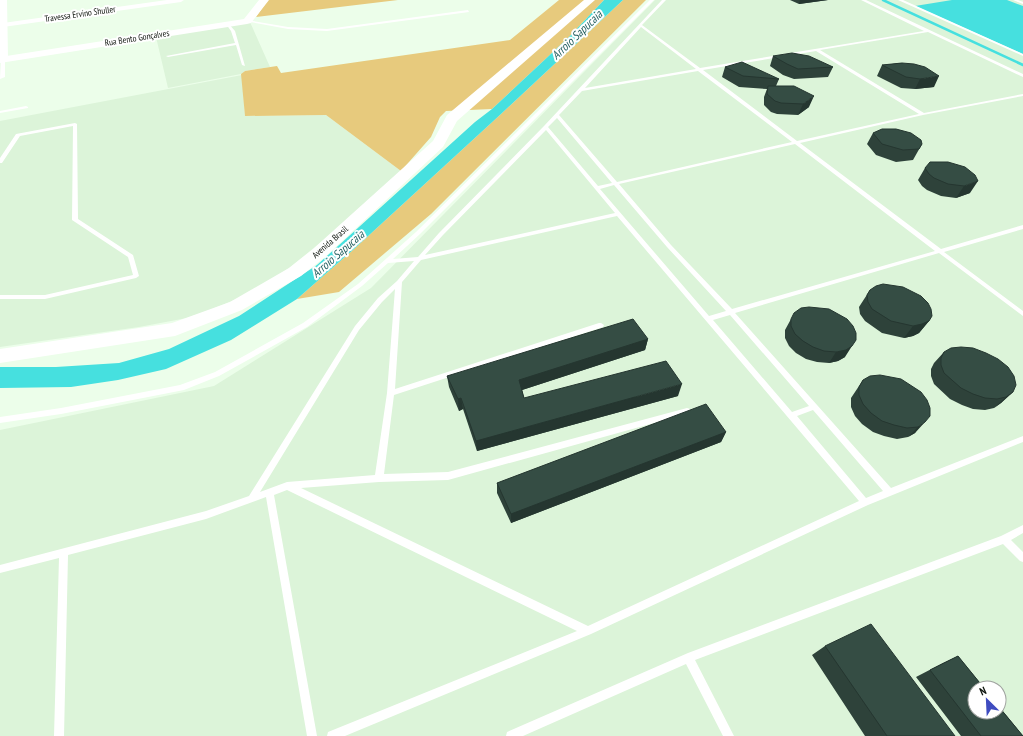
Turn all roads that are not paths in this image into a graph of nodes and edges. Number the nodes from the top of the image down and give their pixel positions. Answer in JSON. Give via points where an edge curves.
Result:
{"nodes":[{"id":1,"x":3,"y":0,"type":"edge"},
{"id":2,"x":181,"y":0,"type":"edge"},
{"id":3,"x":264,"y":0,"type":"edge"},
{"id":4,"x":590,"y":0,"type":"edge"},
{"id":5,"x":652,"y":0,"type":"edge"},
{"id":6,"x":664,"y":0,"type":"edge"},
{"id":7,"x":863,"y":0,"type":"edge"},
{"id":8,"x":900,"y":0,"type":"edge"},
{"id":9,"x":1015,"y":0,"type":"edge"},
{"id":10,"x":1023,"y":3,"type":"edge"},
{"id":11,"x":468,"y":11,"type":"dead end"},
{"id":12,"x":248,"y":21,"type":"junction"},
{"id":13,"x":228,"y":24,"type":"junction"},
{"id":14,"x":3,"y":25,"type":"junction"},
{"id":15,"x":641,"y":26,"type":"junction"},
{"id":16,"x":928,"y":31,"type":"junction"},
{"id":17,"x":236,"y":44,"type":"junction"},
{"id":18,"x":817,"y":50,"type":"junction"},
{"id":19,"x":1023,"y":55,"type":"edge"},
{"id":20,"x":168,"y":56,"type":"dead end"},
{"id":21,"x":1,"y":59,"type":"edge"},
{"id":22,"x":244,"y":65,"type":"dead end"},
{"id":23,"x":700,"y":71,"type":"junction"},
{"id":24,"x":1023,"y":76,"type":"edge"},
{"id":25,"x":0,"y":78,"type":"edge"},
{"id":26,"x":580,"y":90,"type":"junction"},
{"id":27,"x":1023,"y":95,"type":"edge"},
{"id":28,"x":26,"y":108,"type":"dead end"},
{"id":29,"x":0,"y":112,"type":"edge"},
{"id":30,"x":923,"y":114,"type":"junction"},
{"id":31,"x":557,"y":115,"type":"junction"},
{"id":32,"x":546,"y":126,"type":"junction"},
{"id":33,"x":796,"y":142,"type":"junction"},
{"id":34,"x":0,"y":162,"type":"edge"},
{"id":35,"x":617,"y":183,"type":"junction"},
{"id":36,"x":596,"y":188,"type":"junction"},
{"id":37,"x":618,"y":214,"type":"junction"},
{"id":38,"x":1023,"y":228,"type":"edge"},
{"id":39,"x":939,"y":251,"type":"junction"},
{"id":40,"x":418,"y":259,"type":"junction"},
{"id":41,"x":387,"y":261,"type":"junction"},
{"id":42,"x":399,"y":282,"type":"junction"},
{"id":43,"x":0,"y":297,"type":"edge"},
{"id":44,"x":731,"y":312,"type":"junction"},
{"id":45,"x":1023,"y":314,"type":"edge"},
{"id":46,"x":710,"y":318,"type":"junction"},
{"id":47,"x":601,"y":325,"type":"dead end"},
{"id":48,"x":0,"y":356,"type":"edge"},
{"id":49,"x":391,"y":393,"type":"junction"},
{"id":50,"x":814,"y":407,"type":"junction"},
{"id":51,"x":687,"y":411,"type":"edge"},
{"id":52,"x":792,"y":415,"type":"junction"},
{"id":53,"x":0,"y":420,"type":"edge"},
{"id":54,"x":1023,"y":439,"type":"edge"},
{"id":55,"x":379,"y":478,"type":"junction"},
{"id":56,"x":287,"y":486,"type":"junction"},
{"id":57,"x":269,"y":492,"type":"junction"},
{"id":58,"x":889,"y":492,"type":"junction"},
{"id":59,"x":252,"y":498,"type":"junction"},
{"id":60,"x":865,"y":502,"type":"junction"},
{"id":61,"x":1023,"y":530,"type":"edge"},
{"id":62,"x":1004,"y":539,"type":"junction"},
{"id":63,"x":64,"y":552,"type":"junction"},
{"id":64,"x":1023,"y":558,"type":"edge"},
{"id":65,"x":0,"y":569,"type":"edge"},
{"id":66,"x":588,"y":631,"type":"junction"},
{"id":67,"x":688,"y":658,"type":"junction"},
{"id":68,"x":59,"y":736,"type":"edge"},
{"id":69,"x":312,"y":736,"type":"edge"},
{"id":70,"x":332,"y":736,"type":"edge"},
{"id":71,"x":511,"y":736,"type":"edge"},
{"id":72,"x":730,"y":736,"type":"edge"}],
"edges":[{"from":1,"to":14,"type":"street"},
{"from":2,"to":14,"type":"street","name":"Travessa Ervino Shuller"},
{"from":3,"to":12,"type":"main road"},
{"from":4,"to":48,"type":"main road","name":"Avenida Brasil","via":[[452,118],[438,144],[295,272],[236,306],[175,329]]},
{"from":5,"to":41,"type":"lane"},
{"from":6,"to":15,"type":"lane"},
{"from":7,"to":16,"type":"lane"},
{"from":8,"to":19,"type":"lane"},
{"from":9,"to":10,"type":"lane"},
{"from":11,"to":12,"type":"lane","via":[[327,30],[288,28]]},
{"from":12,"to":13,"type":"main road","name":"Rua Bento Gonçalves"},
{"from":13,"to":17,"type":"lane","via":[[233,31]]},
{"from":13,"to":21,"type":"main road","name":"Rua Bento Gonçalves"},
{"from":14,"to":21,"type":"street"},
{"from":15,"to":23,"type":"lane"},
{"from":15,"to":26,"type":"lane"},
{"from":16,"to":18,"type":"lane"},
{"from":16,"to":24,"type":"lane"},
{"from":17,"to":20,"type":"lane"},
{"from":17,"to":22,"type":"lane"},
{"from":18,"to":23,"type":"lane"},
{"from":18,"to":30,"type":"lane"},
{"from":21,"to":25,"type":"lane","via":[[3,77]]},
{"from":23,"to":26,"type":"lane"},
{"from":23,"to":33,"type":"lane"},
{"from":26,"to":31,"type":"lane"},
{"from":27,"to":30,"type":"lane"},
{"from":28,"to":29,"type":"lane"},
{"from":30,"to":33,"type":"lane"},
{"from":31,"to":32,"type":"lane"},
{"from":31,"to":35,"type":"lane"},
{"from":32,"to":36,"type":"lane"},
{"from":32,"to":40,"type":"lane"},
{"from":33,"to":35,"type":"lane"},
{"from":33,"to":39,"type":"lane"},
{"from":34,"to":43,"type":"lane","via":[[18,135],[75,124],[75,220],[131,256],[136,276],[45,297]]},
{"from":35,"to":36,"type":"lane"},
{"from":35,"to":44,"type":"lane","via":[[669,246]]},
{"from":36,"to":37,"type":"lane"},
{"from":37,"to":40,"type":"lane"},
{"from":37,"to":46,"type":"lane"},
{"from":38,"to":39,"type":"lane"},
{"from":39,"to":44,"type":"lane"},
{"from":39,"to":45,"type":"lane"},
{"from":40,"to":41,"type":"lane"},
{"from":40,"to":42,"type":"lane"},
{"from":41,"to":53,"type":"lane","via":[[360,285],[305,325],[217,374],[181,388]]},
{"from":42,"to":49,"type":"lane"},
{"from":42,"to":59,"type":"lane","via":[[380,300],[358,328]]},
{"from":44,"to":46,"type":"lane"},
{"from":44,"to":50,"type":"lane"},
{"from":46,"to":52,"type":"lane"},
{"from":47,"to":49,"type":"lane"},
{"from":49,"to":55,"type":"lane"},
{"from":50,"to":52,"type":"lane"},
{"from":50,"to":58,"type":"lane"},
{"from":51,"to":55,"type":"lane","via":[[448,476]]},
{"from":52,"to":60,"type":"lane"},
{"from":54,"to":58,"type":"lane"},
{"from":55,"to":56,"type":"lane"},
{"from":56,"to":57,"type":"lane"},
{"from":56,"to":66,"type":"lane"},
{"from":57,"to":59,"type":"lane"},
{"from":57,"to":69,"type":"lane"},
{"from":58,"to":60,"type":"lane"},
{"from":59,"to":63,"type":"lane","via":[[206,515]]},
{"from":60,"to":66,"type":"lane"},
{"from":61,"to":62,"type":"lane"},
{"from":62,"to":64,"type":"lane"},
{"from":62,"to":67,"type":"lane"},
{"from":63,"to":65,"type":"lane"},
{"from":63,"to":68,"type":"lane"},
{"from":66,"to":70,"type":"lane"},
{"from":67,"to":71,"type":"lane"},
{"from":67,"to":72,"type":"lane"}]}
